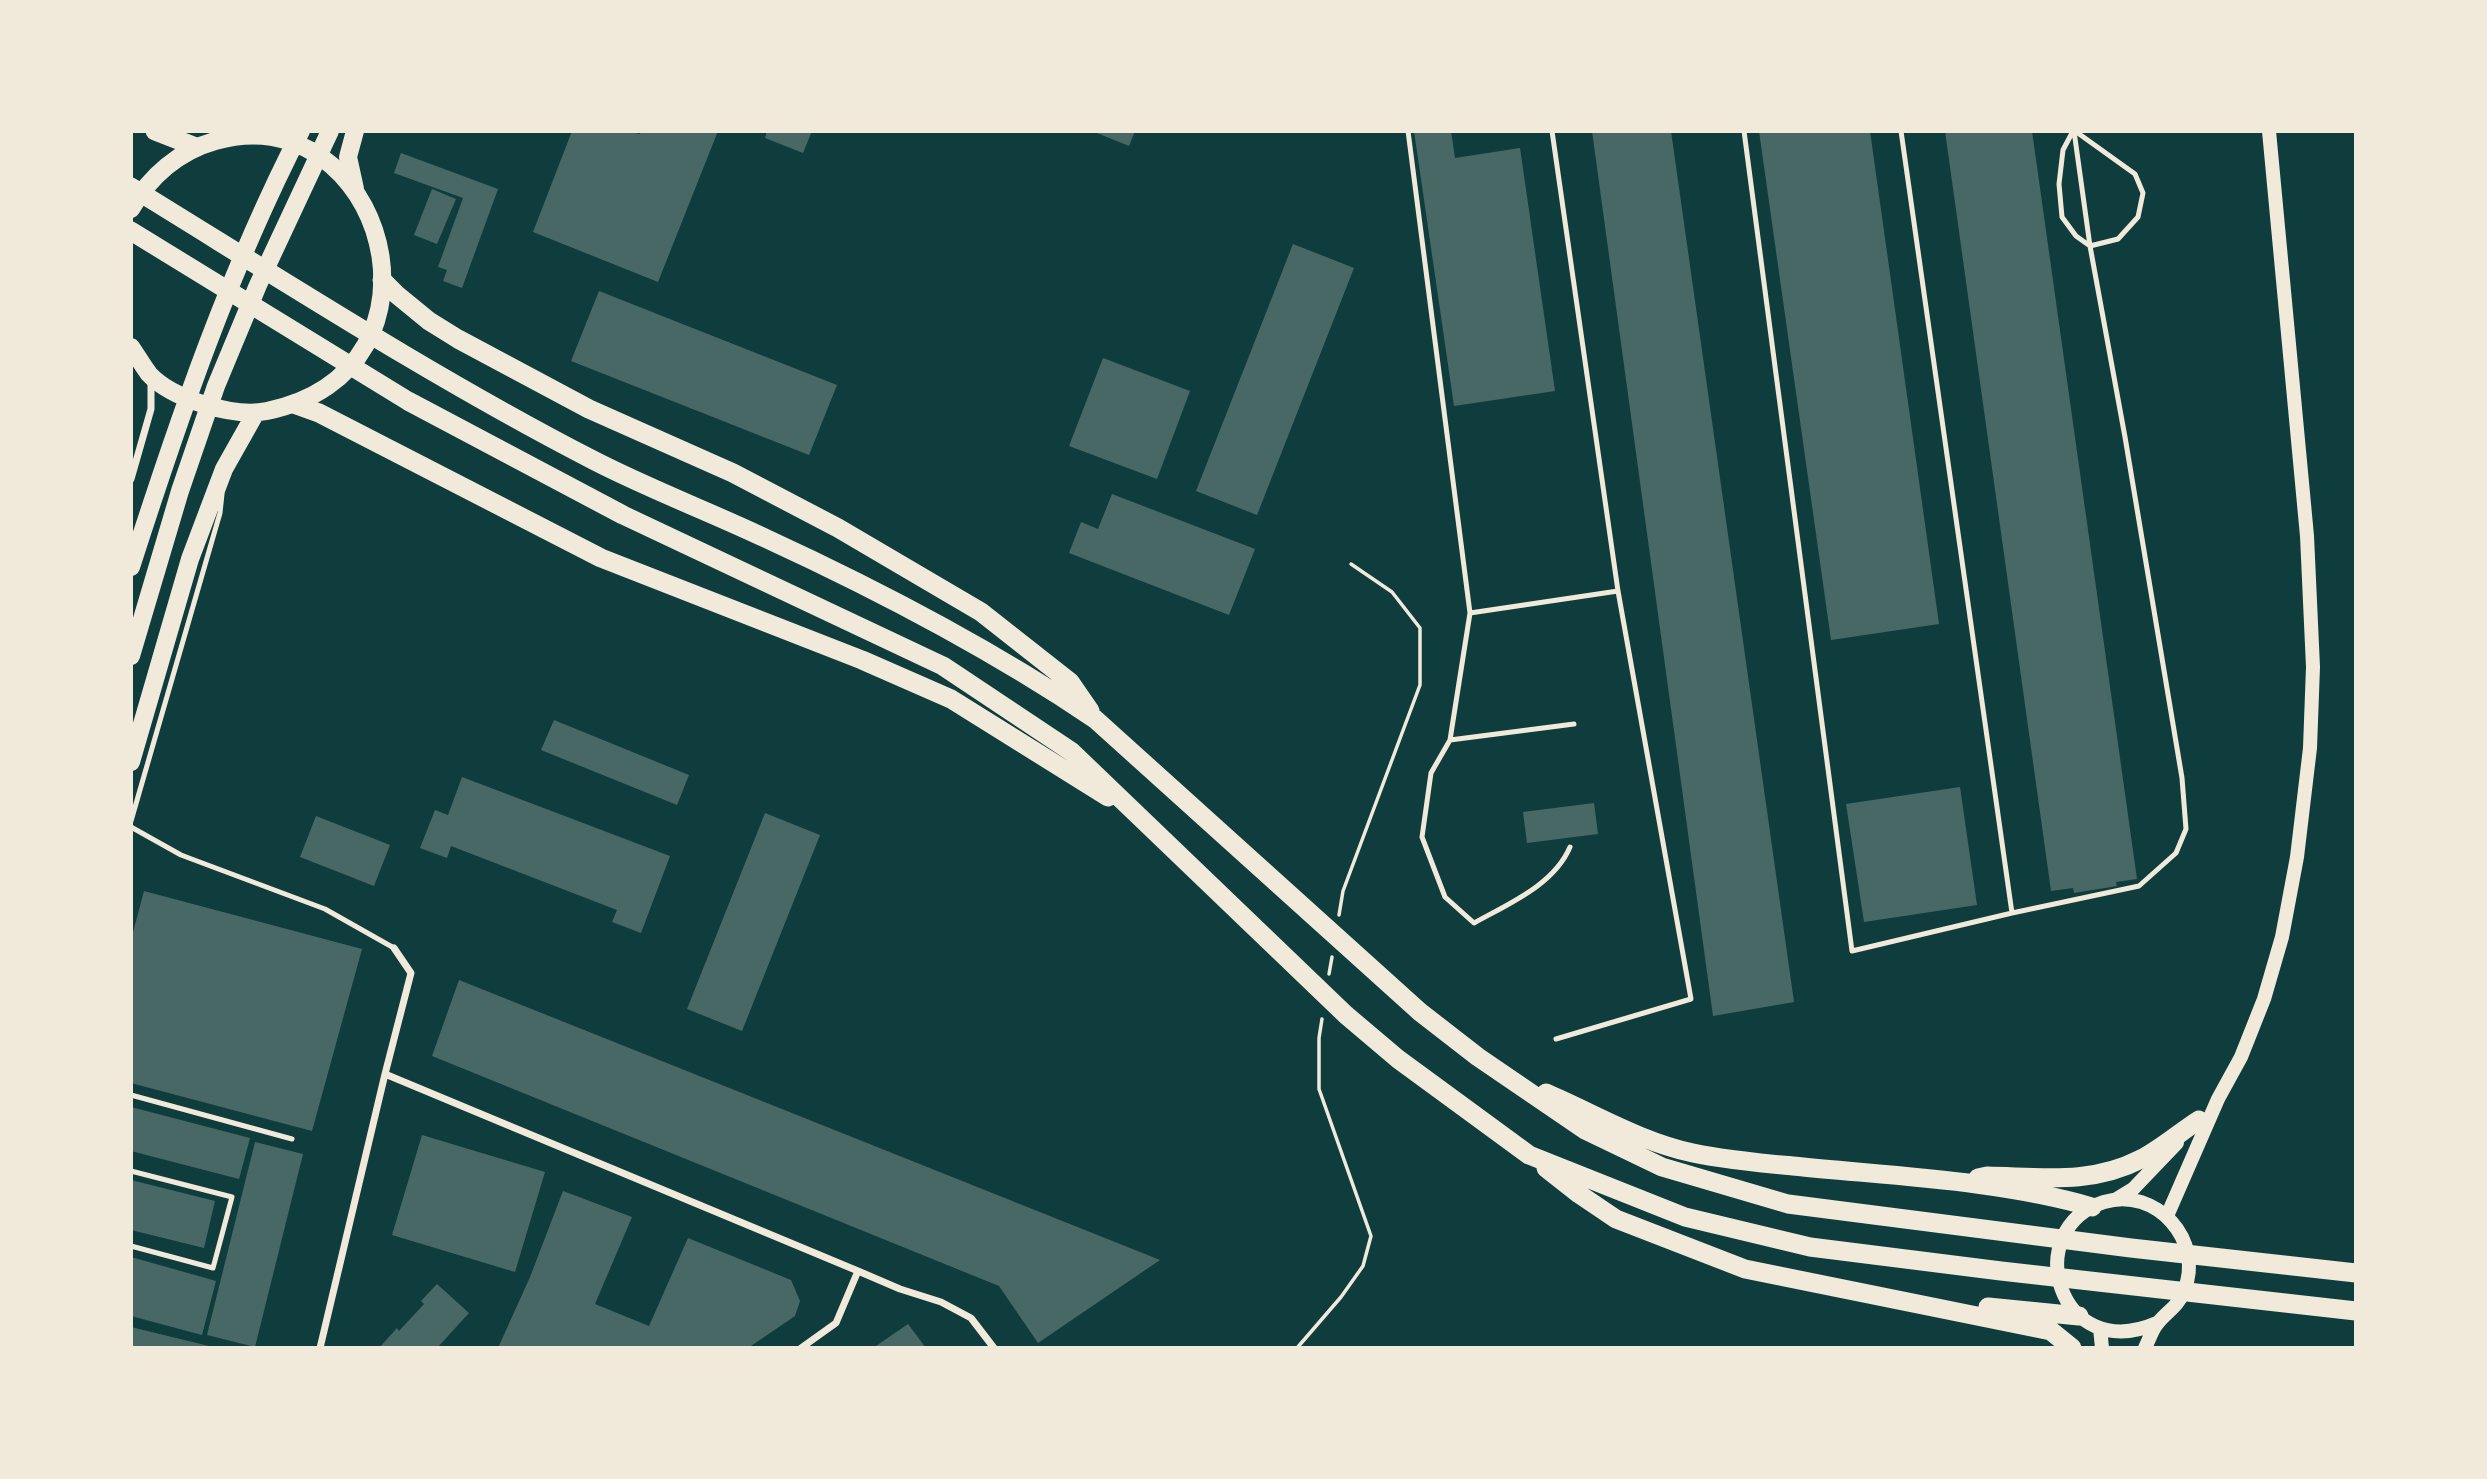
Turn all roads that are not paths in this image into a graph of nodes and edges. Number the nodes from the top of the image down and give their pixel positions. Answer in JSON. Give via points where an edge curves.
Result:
{"nodes":[{"id":1,"x":155,"y":131,"type":"edge"},
{"id":2,"x":301,"y":131,"type":"edge"},
{"id":3,"x":330,"y":131,"type":"edge"},
{"id":4,"x":355,"y":131,"type":"edge"},
{"id":5,"x":1408,"y":131,"type":"edge"},
{"id":6,"x":1552,"y":131,"type":"edge"},
{"id":7,"x":1744,"y":131,"type":"edge"},
{"id":8,"x":1901,"y":131,"type":"edge"},
{"id":9,"x":2074,"y":131,"type":"edge"},
{"id":10,"x":2269,"y":131,"type":"edge"},
{"id":11,"x":251,"y":134,"type":"edge"},
{"id":12,"x":195,"y":147,"type":"junction"},
{"id":13,"x":131,"y":187,"type":"edge"},
{"id":14,"x":355,"y":189,"type":"junction"},
{"id":15,"x":131,"y":209,"type":"edge"},
{"id":16,"x":131,"y":232,"type":"edge"},
{"id":17,"x":2090,"y":246,"type":"junction"},
{"id":18,"x":383,"y":280,"type":"junction"},
{"id":19,"x":131,"y":347,"type":"edge"},
{"id":20,"x":150,"y":375,"type":"junction"},
{"id":21,"x":294,"y":404,"type":"junction"},
{"id":22,"x":255,"y":414,"type":"junction"},
{"id":23,"x":224,"y":469,"type":"junction"},
{"id":24,"x":132,"y":475,"type":"edge"},
{"id":25,"x":131,"y":567,"type":"edge"},
{"id":26,"x":1618,"y":591,"type":"junction"},
{"id":27,"x":1469,"y":612,"type":"junction"},
{"id":28,"x":131,"y":656,"type":"edge"},
{"id":29,"x":1094,"y":719,"type":"junction"},
{"id":30,"x":1574,"y":724,"type":"dead end"},
{"id":31,"x":1450,"y":740,"type":"junction"},
{"id":32,"x":131,"y":762,"type":"edge"},
{"id":33,"x":131,"y":821,"type":"edge"},
{"id":34,"x":1147,"y":822,"type":"junction"},
{"id":35,"x":131,"y":827,"type":"edge"},
{"id":36,"x":1570,"y":847,"type":"dead end"},
{"id":37,"x":2012,"y":913,"type":"junction"},
{"id":38,"x":394,"y":948,"type":"joint"},
{"id":39,"x":1556,"y":1039,"type":"dead end"},
{"id":40,"x":385,"y":1074,"type":"junction"},
{"id":41,"x":1504,"y":1075,"type":"junction"},
{"id":42,"x":131,"y":1095,"type":"edge"},
{"id":43,"x":2218,"y":1099,"type":"junction"},
{"id":44,"x":2199,"y":1119,"type":"junction"},
{"id":45,"x":292,"y":1139,"type":"dead end"},
{"id":46,"x":1529,"y":1154,"type":"junction"},
{"id":47,"x":131,"y":1171,"type":"edge"},
{"id":48,"x":1956,"y":1183,"type":"junction"},
{"id":49,"x":2115,"y":1200,"type":"junction"},
{"id":50,"x":2092,"y":1207,"type":"junction"},
{"id":51,"x":2167,"y":1216,"type":"junction"},
{"id":52,"x":131,"y":1246,"type":"edge"},
{"id":53,"x":858,"y":1270,"type":"junction"},
{"id":54,"x":2356,"y":1273,"type":"edge"},
{"id":55,"x":1876,"y":1296,"type":"junction"},
{"id":56,"x":2356,"y":1311,"type":"edge"},
{"id":57,"x":2079,"y":1316,"type":"junction"},
{"id":58,"x":2157,"y":1323,"type":"junction"},
{"id":59,"x":2100,"y":1328,"type":"junction"},
{"id":60,"x":320,"y":1348,"type":"edge"},
{"id":61,"x":801,"y":1348,"type":"edge"},
{"id":62,"x":993,"y":1348,"type":"edge"},
{"id":63,"x":2072,"y":1348,"type":"edge"},
{"id":64,"x":2102,"y":1348,"type":"edge"},
{"id":65,"x":2145,"y":1348,"type":"edge"}],
"edges":[{"from":1,"to":12,"type":"highway"},
{"from":2,"to":25,"type":"main road","via":[[252,231],[214,324]]},
{"from":3,"to":28,"type":"main road","via":[[216,386]]},
{"from":4,"to":14,"type":"main road","via":[[348,157]]},
{"from":5,"to":27,"type":"lane"},
{"from":6,"to":26,"type":"lane"},
{"from":7,"to":37,"type":"lane","via":[[1852,951]]},
{"from":8,"to":37,"type":"lane"},
{"from":9,"to":17,"type":"lane"},
{"from":9,"to":17,"type":"lane","via":[[2063,150],[2062,217]]},
{"from":9,"to":17,"type":"lane","via":[[2135,174],[2143,193],[2138,217],[2118,239]]},
{"from":10,"to":43,"type":"main road","via":[[2307,536],[2314,667],[2310,748],[2282,937],[2264,999]]},
{"from":11,"to":12,"type":"main road"},
{"from":11,"to":14,"type":"main road","via":[[275,137],[309,151]]},
{"from":12,"to":15,"type":"main road","via":[[164,167]]},
{"from":13,"to":29,"type":"highway","via":[[428,369],[595,461],[869,589]]},
{"from":14,"to":18,"type":"main road","via":[[382,252]]},
{"from":16,"to":34,"type":"highway","via":[[408,401],[623,515],[943,666],[1072,752]]},
{"from":17,"to":37,"type":"lane","via":[[2182,778],[2186,829],[2176,853],[2139,886]]},
{"from":18,"to":21,"type":"main road","via":[[380,306],[357,360],[323,391]]},
{"from":18,"to":29,"type":"highway","via":[[429,321],[458,339],[589,409],[733,473],[981,612],[1070,682]]},
{"from":19,"to":20,"type":"main road"},
{"from":20,"to":22,"type":"main road","via":[[169,390],[203,404]]},
{"from":20,"to":24,"type":"street","via":[[151,409]]},
{"from":21,"to":22,"type":"main road"},
{"from":21,"to":34,"type":"highway","via":[[319,412],[601,558],[951,699]]},
{"from":22,"to":23,"type":"main road"},
{"from":23,"to":32,"type":"main road","via":[[190,559]]},
{"from":23,"to":33,"type":"lane","via":[[220,513]]},
{"from":26,"to":27,"type":"lane"},
{"from":26,"to":39,"type":"lane","via":[[1691,999]]},
{"from":27,"to":31,"type":"lane"},
{"from":29,"to":41,"type":"highway","via":[[1420,1012]]},
{"from":30,"to":31,"type":"lane"},
{"from":31,"to":36,"type":"lane","via":[[1431,773],[1422,837],[1445,897],[1474,923],[1543,882],[1564,861]]},
{"from":34,"to":46,"type":"highway","via":[[1346,1015],[1398,1059]]},
{"from":35,"to":38,"type":"lane","via":[[181,855],[325,909]]},
{"from":38,"to":40,"type":"street","via":[[411,973]]},
{"from":40,"to":53,"type":"street"},
{"from":40,"to":60,"type":"street"},
{"from":41,"to":48,"type":"highway","via":[[1611,1125],[1691,1153]]},
{"from":41,"to":54,"type":"highway","via":[[1585,1130],[1662,1167],[1788,1204]]},
{"from":42,"to":45,"type":"lane"},
{"from":43,"to":44,"type":"main road"},
{"from":43,"to":51,"type":"main road"},
{"from":44,"to":48,"type":"highway","via":[[2142,1159],[2112,1171],[2083,1178],[1987,1176]]},
{"from":44,"to":49,"type":"main road","via":[[2133,1189]]},
{"from":46,"to":55,"type":"highway","via":[[1616,1219],[1745,1269]]},
{"from":46,"to":56,"type":"highway","via":[[1685,1217],[1810,1247]]},
{"from":47,"to":52,"type":"lane","via":[[232,1197],[213,1268]]},
{"from":48,"to":50,"type":"highway"},
{"from":49,"to":50,"type":"main road"},
{"from":49,"to":51,"type":"main road","via":[[2134,1200]]},
{"from":50,"to":57,"type":"main road","via":[[2075,1220],[2057,1258],[2058,1280]]},
{"from":51,"to":58,"type":"main road","via":[[2188,1251],[2189,1272],[2173,1310]]},
{"from":53,"to":61,"type":"street","via":[[836,1323]]},
{"from":53,"to":62,"type":"street","via":[[971,1318]]},
{"from":55,"to":57,"type":"highway"},
{"from":55,"to":63,"type":"highway","via":[[2051,1331]]},
{"from":57,"to":59,"type":"main road"},
{"from":58,"to":59,"type":"main road","via":[[2139,1331]]},
{"from":58,"to":65,"type":"main road"},
{"from":59,"to":64,"type":"main road"}]}
